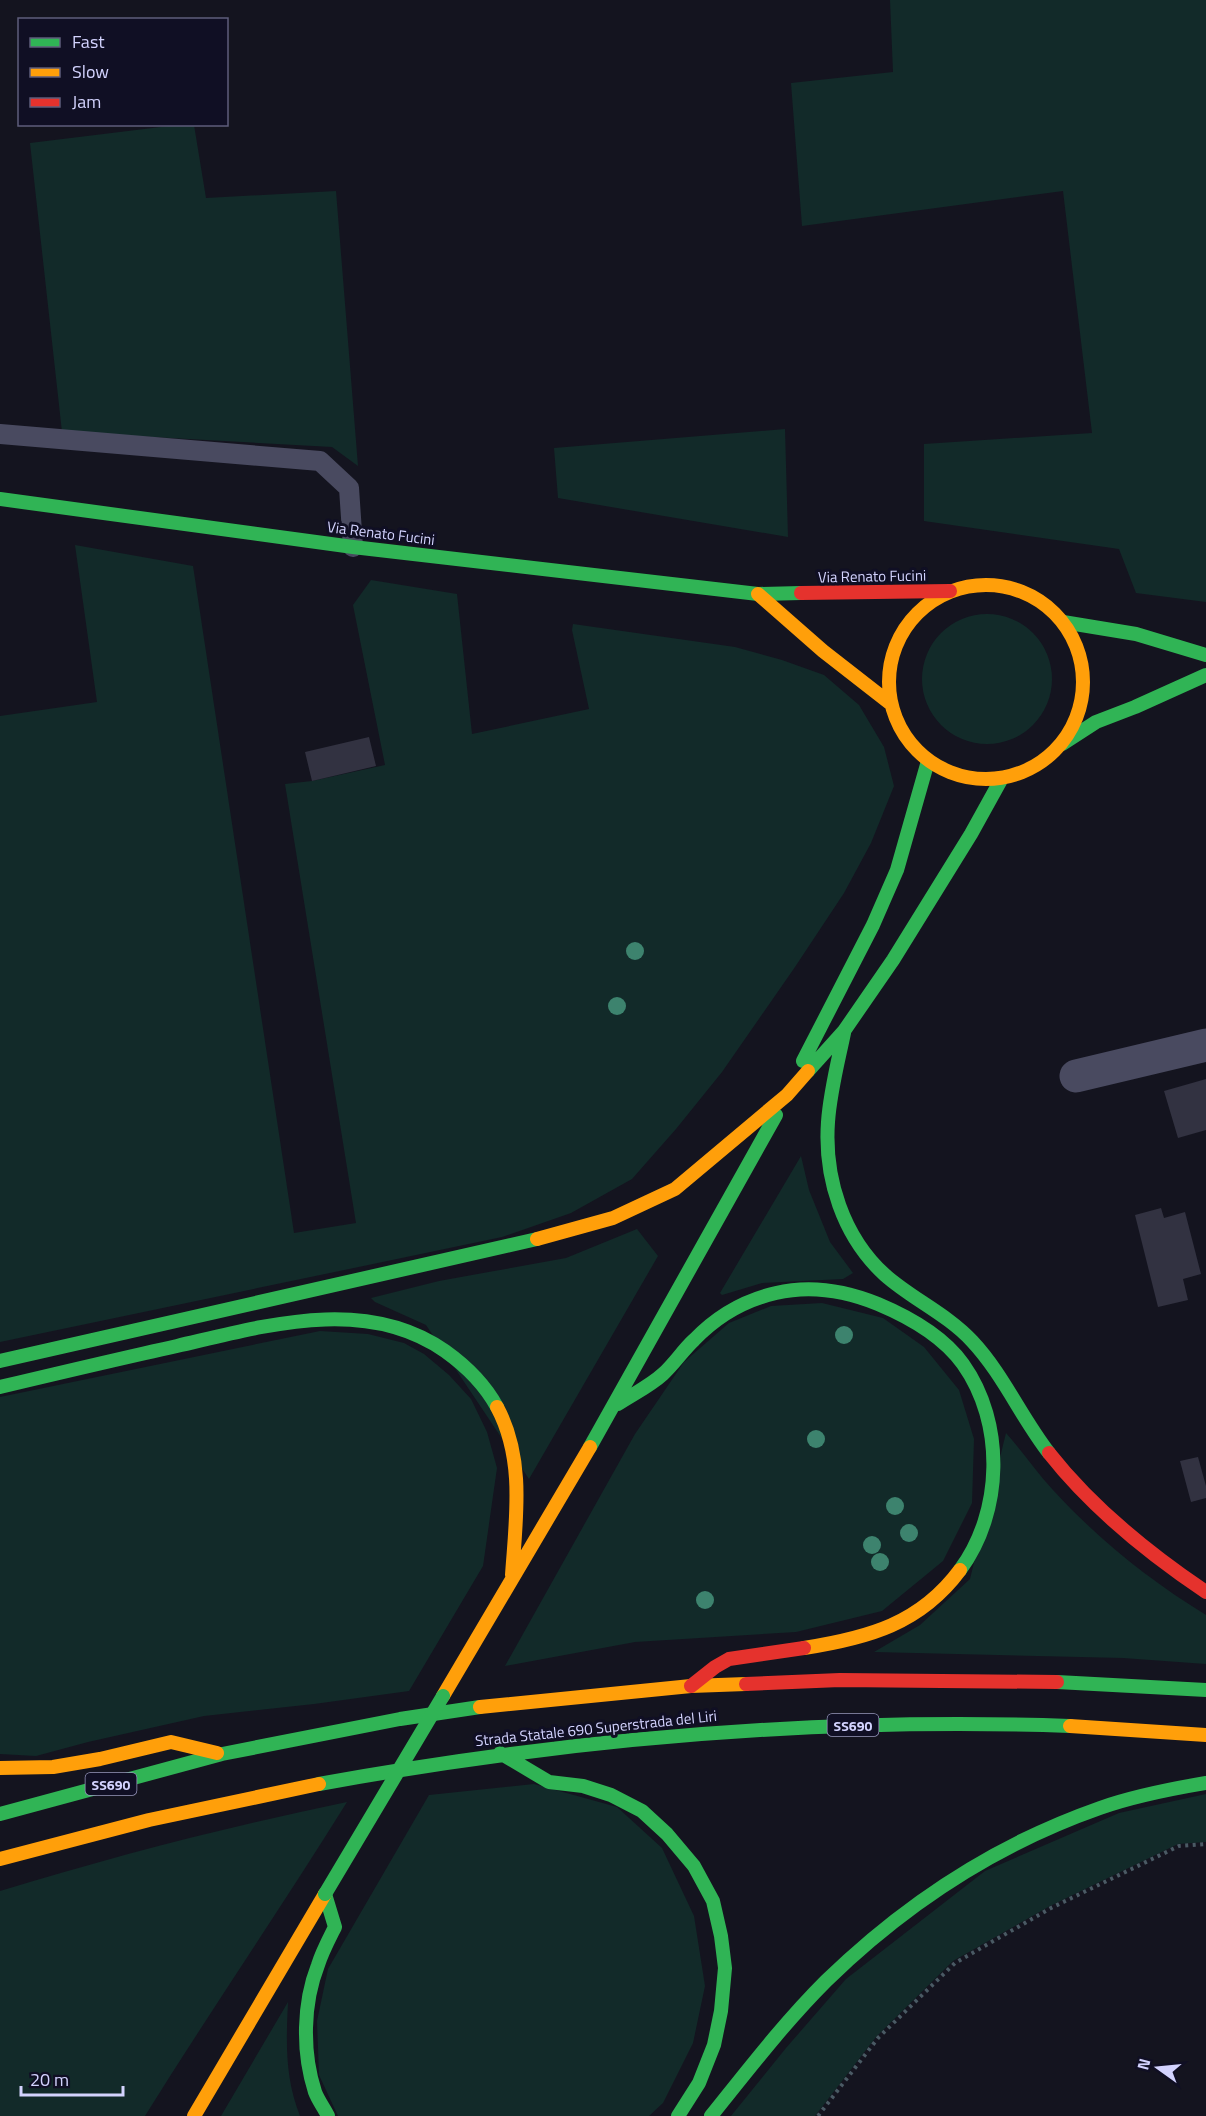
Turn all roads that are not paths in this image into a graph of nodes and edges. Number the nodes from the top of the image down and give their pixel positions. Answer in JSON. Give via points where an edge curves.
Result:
{"nodes":[{"id":1,"x":0,"y":434,"type":"edge"},
{"id":2,"x":0,"y":499,"type":"edge"},
{"id":3,"x":353,"y":547,"type":"junction"},
{"id":4,"x":950,"y":591,"type":"junction"},
{"id":5,"x":758,"y":594,"type":"junction"},
{"id":6,"x":1063,"y":622,"type":"junction"},
{"id":7,"x":1206,"y":655,"type":"edge"},
{"id":8,"x":1206,"y":675,"type":"edge"},
{"id":9,"x":891,"y":704,"type":"junction"},
{"id":10,"x":1060,"y":745,"type":"junction"},
{"id":11,"x":928,"y":761,"type":"junction"},
{"id":12,"x":1002,"y":778,"type":"junction"},
{"id":13,"x":844,"y":1031,"type":"junction"},
{"id":14,"x":1206,"y":1045,"type":"edge"},
{"id":15,"x":1076,"y":1076,"type":"dead end"},
{"id":16,"x":787,"y":1095,"type":"junction"},
{"id":17,"x":0,"y":1361,"type":"edge"},
{"id":18,"x":0,"y":1387,"type":"edge"},
{"id":19,"x":614,"y":1406,"type":"junction"},
{"id":20,"x":512,"y":1581,"type":"junction"},
{"id":21,"x":1206,"y":1592,"type":"edge"},
{"id":22,"x":692,"y":1686,"type":"junction"},
{"id":23,"x":1206,"y":1690,"type":"edge"},
{"id":24,"x":1206,"y":1735,"type":"edge"},
{"id":25,"x":500,"y":1753,"type":"junction"},
{"id":26,"x":222,"y":1754,"type":"junction"},
{"id":27,"x":0,"y":1768,"type":"edge"},
{"id":28,"x":1206,"y":1783,"type":"edge"},
{"id":29,"x":0,"y":1814,"type":"edge"},
{"id":30,"x":0,"y":1859,"type":"edge"},
{"id":31,"x":325,"y":1894,"type":"junction"},
{"id":32,"x":194,"y":2116,"type":"edge"},
{"id":33,"x":328,"y":2116,"type":"edge"},
{"id":34,"x":678,"y":2116,"type":"edge"},
{"id":35,"x":711,"y":2116,"type":"edge"}],
"edges":[{"from":1,"to":3,"type":"lane","via":[[320,461],[349,488]]},
{"from":2,"to":3,"type":"main road","name":"Via Renato Fucini"},
{"from":3,"to":5,"type":"main road","name":"Via Renato Fucini"},
{"from":4,"to":5,"type":"main road","name":"Via Renato Fucini"},
{"from":4,"to":6,"type":"main road","via":[[981,584],[1012,587],[1041,600]]},
{"from":4,"to":9,"type":"main road","via":[[926,604],[907,624],[894,648],[888,676]]},
{"from":5,"to":9,"type":"main road"},
{"from":6,"to":7,"type":"main road","via":[[1095,625]]},
{"from":6,"to":10,"type":"main road","via":[[1079,651],[1084,684],[1078,716]]},
{"from":8,"to":10,"type":"main road","via":[[1096,722]]},
{"from":9,"to":11,"type":"main road","via":[[898,726]]},
{"from":10,"to":12,"type":"main road","via":[[1024,772]]},
{"from":11,"to":12,"type":"main road","via":[[951,774],[976,779]]},
{"from":11,"to":16,"type":"main road","via":[[897,870]]},
{"from":12,"to":13,"type":"main road","via":[[987,809],[893,960]]},
{"from":13,"to":16,"type":"main road"},
{"from":13,"to":21,"type":"main road","via":[[826,1137],[832,1184],[851,1231],[876,1266],[973,1342],[1035,1434],[1080,1488],[1134,1540]]},
{"from":14,"to":15,"type":"street"},
{"from":16,"to":17,"type":"main road","via":[[675,1189],[613,1218],[478,1254]]},
{"from":16,"to":19,"type":"main road"},
{"from":18,"to":20,"type":"main road","via":[[285,1322],[339,1317],[389,1323],[447,1350],[475,1374],[494,1400],[510,1436],[515,1470]]},
{"from":19,"to":20,"type":"main road"},
{"from":19,"to":22,"type":"main road","via":[[663,1374],[702,1333],[741,1305],[777,1293],[814,1290],[852,1294],[876,1303],[931,1334],[964,1365],[982,1397],[993,1460],[988,1512],[971,1556],[949,1586],[928,1606],[884,1631],[854,1641],[727,1659]]},
{"from":20,"to":31,"type":"main road","bridge":true},
{"from":22,"to":23,"type":"main road","name":"Strada Statale 690 Superstrada del Liri","number":"SS690","via":[[932,1679]]},
{"from":22,"to":26,"type":"main road","name":"Strada Statale 690 Superstrada del Liri","number":"SS690","via":[[400,1719]]},
{"from":24,"to":25,"type":"main road","name":"Strada Statale 690 Superstrada del Liri","number":"SS690","via":[[994,1723],[892,1723],[691,1732]]},
{"from":25,"to":30,"type":"main road","name":"Strada Statale 690 Superstrada del Liri","number":"SS690","via":[[211,1805]]},
{"from":25,"to":34,"type":"main road","via":[[549,1782],[611,1794],[642,1811],[694,1866],[713,1901],[725,1968],[721,2011],[714,2045],[699,2083]]},
{"from":26,"to":27,"type":"main road","via":[[171,1742],[53,1767]]},
{"from":26,"to":29,"type":"main road","number":"SS690"},
{"from":28,"to":35,"type":"main road","via":[[1100,1808],[1031,1836],[979,1862],[917,1903],[864,1946],[795,2013]]},
{"from":31,"to":32,"type":"main road"},
{"from":31,"to":33,"type":"main road","via":[[335,1927],[311,1989],[308,2056],[316,2092]]}]}
